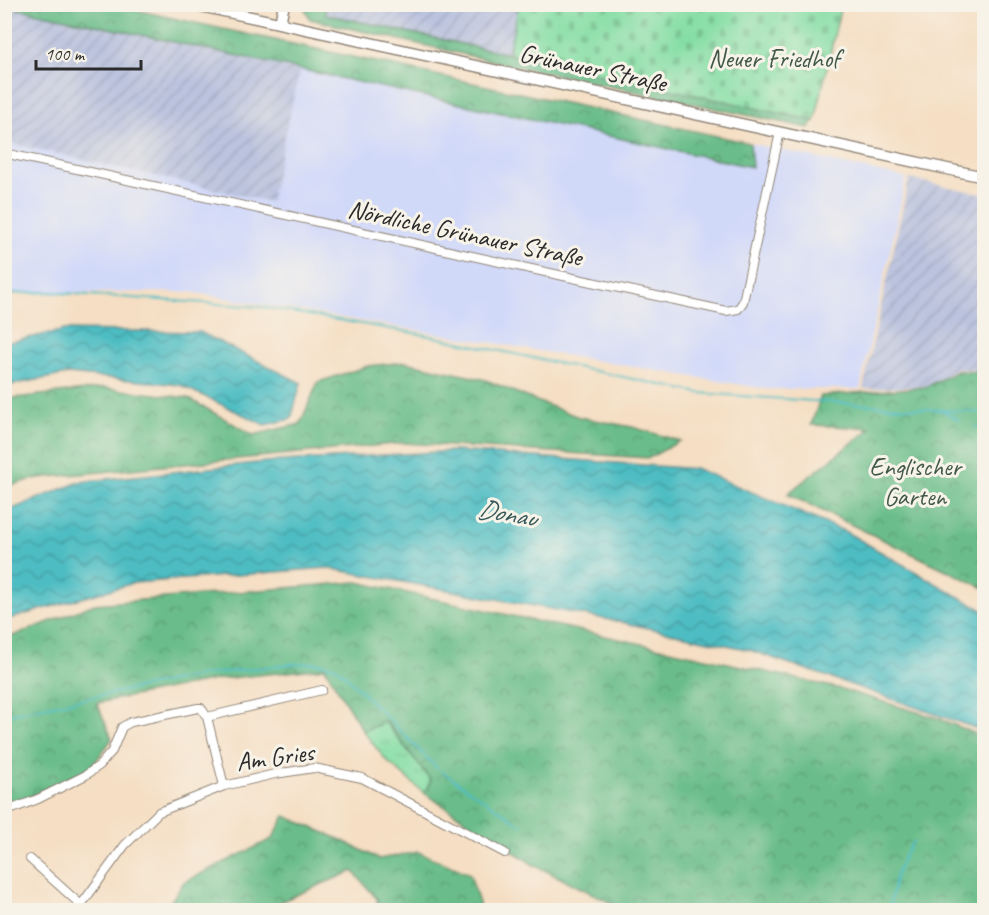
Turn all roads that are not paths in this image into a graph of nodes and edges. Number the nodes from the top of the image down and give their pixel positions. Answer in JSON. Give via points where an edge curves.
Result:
{"nodes":[{"id":1,"x":191,"y":4,"type":"edge"},
{"id":2,"x":285,"y":4,"type":"edge"},
{"id":3,"x":280,"y":23,"type":"junction"},
{"id":4,"x":780,"y":132,"type":"junction"},
{"id":5,"x":4,"y":153,"type":"edge"},
{"id":6,"x":984,"y":177,"type":"edge"},
{"id":7,"x":322,"y":690,"type":"dead end"},
{"id":8,"x":207,"y":717,"type":"junction"},
{"id":9,"x":224,"y":786,"type":"junction"},
{"id":10,"x":4,"y":812,"type":"edge"},
{"id":11,"x":505,"y":853,"type":"dead end"},
{"id":12,"x":30,"y":859,"type":"dead end"},
{"id":13,"x":79,"y":909,"type":"edge"}],
"edges":[{"from":1,"to":3,"type":"street","name":"Grünauer Straße"},
{"from":2,"to":3,"type":"street"},
{"from":3,"to":4,"type":"street","name":"Grünauer Straße"},
{"from":4,"to":5,"type":"street","name":"Nördliche Grünauer Straße","via":[[743,302],[738,309],[726,311]]},
{"from":4,"to":6,"type":"street","name":"Grünauer Straße"},
{"from":7,"to":8,"type":"street"},
{"from":8,"to":9,"type":"street"},
{"from":8,"to":10,"type":"street","via":[[198,708],[131,722],[123,727],[112,751],[86,775]]},
{"from":9,"to":11,"type":"street","name":"Am Gries","via":[[314,768],[362,778]]},
{"from":9,"to":13,"type":"street","name":"Am Gries","via":[[159,812],[125,845]]},
{"from":12,"to":13,"type":"street","name":"Am Gries"}]}
